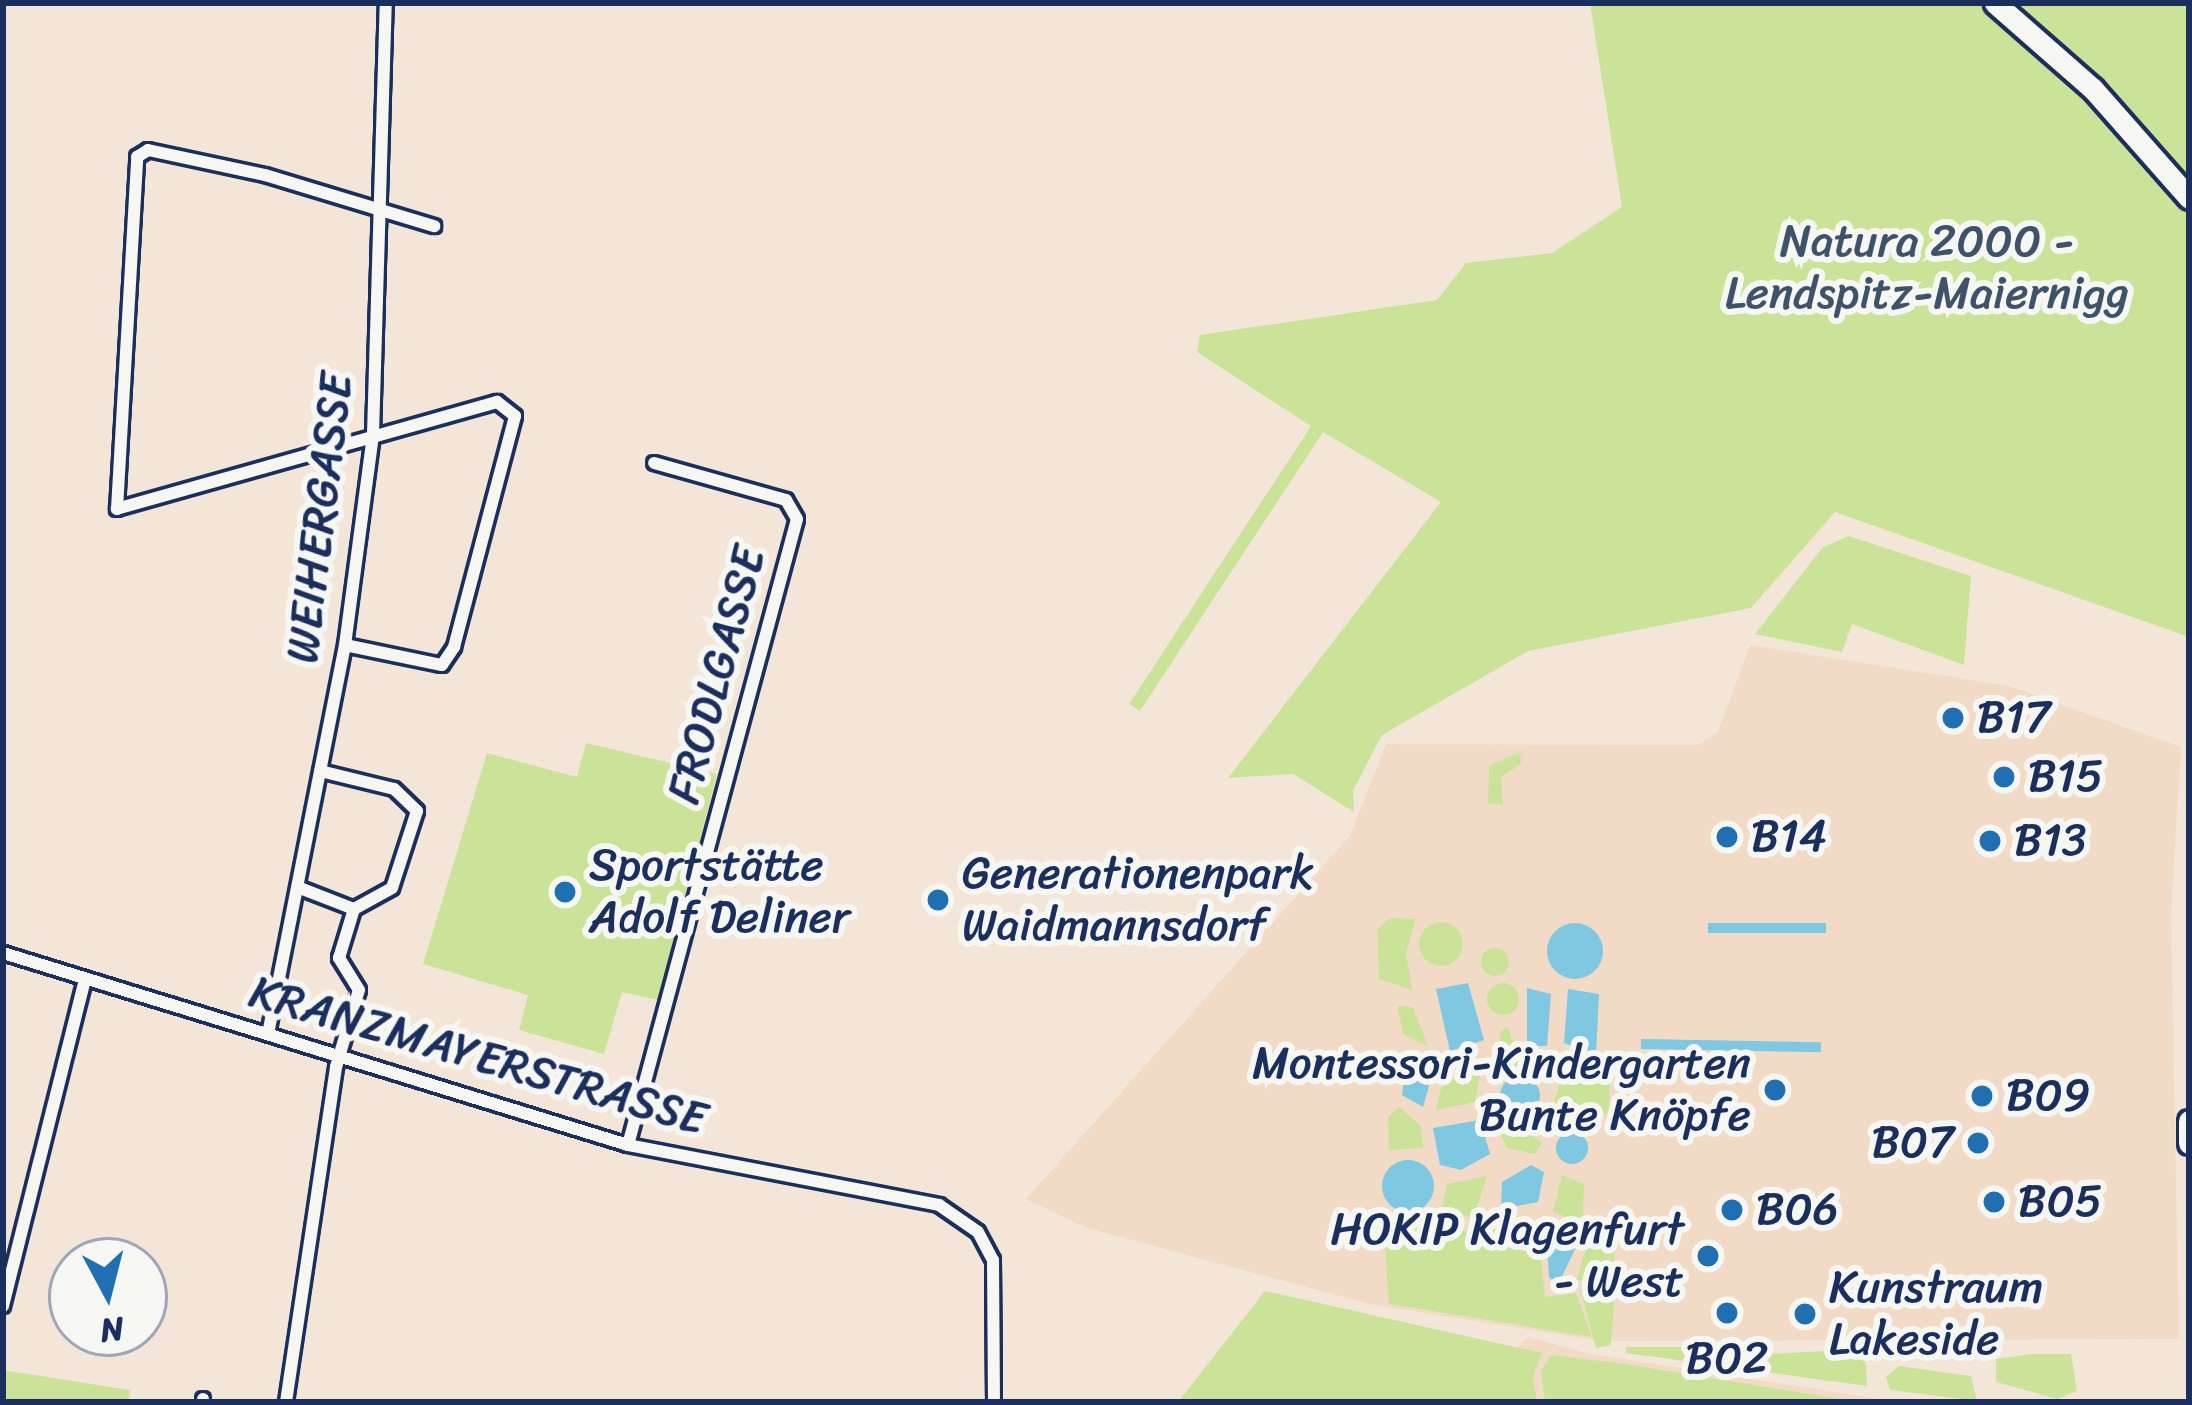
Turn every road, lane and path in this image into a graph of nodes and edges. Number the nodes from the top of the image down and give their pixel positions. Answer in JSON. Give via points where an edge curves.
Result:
{"nodes":[{"id":1,"x":386,"y":3,"type":"edge"},
{"id":2,"x":1995,"y":3,"type":"edge"},
{"id":3,"x":2189,"y":198,"type":"edge"},
{"id":4,"x":378,"y":207,"type":"junction"},
{"id":5,"x":434,"y":226,"type":"dead end"},
{"id":6,"x":373,"y":434,"type":"junction"},
{"id":7,"x":654,"y":463,"type":"dead end"},
{"id":8,"x":345,"y":645,"type":"junction"},
{"id":9,"x":320,"y":771,"type":"junction"},
{"id":10,"x":300,"y":888,"type":"junction"},
{"id":11,"x":354,"y":909,"type":"junction"},
{"id":12,"x":3,"y":953,"type":"edge"},
{"id":13,"x":85,"y":979,"type":"junction"},
{"id":14,"x":268,"y":1034,"type":"junction"},
{"id":15,"x":343,"y":1053,"type":"junction"},
{"id":16,"x":2189,"y":1121,"type":"edge"},
{"id":17,"x":2189,"y":1143,"type":"edge"},
{"id":18,"x":628,"y":1145,"type":"junction"},
{"id":19,"x":3,"y":1306,"type":"edge"},
{"id":20,"x":286,"y":1402,"type":"edge"},
{"id":21,"x":994,"y":1402,"type":"edge"}],
"edges":[{"from":1,"to":4,"type":"street","name":"WEIHERGASSE"},
{"from":2,"to":3,"type":"main road","via":[[2093,88]]},
{"from":4,"to":5,"type":"street"},
{"from":4,"to":6,"type":"street","name":"WEIHERGASSE"},
{"from":4,"to":6,"type":"street","via":[[148,150],[137,157],[117,509]]},
{"from":6,"to":8,"type":"street","name":"WEIHERGASSE"},
{"from":6,"to":8,"type":"street","via":[[497,401],[514,416],[454,647],[442,664]]},
{"from":7,"to":18,"type":"street","name":"FRODLGASSE","via":[[787,500],[797,519]]},
{"from":8,"to":9,"type":"street","name":"WEIHERGASSE"},
{"from":9,"to":10,"type":"street","name":"WEIHERGASSE"},
{"from":9,"to":11,"type":"street","via":[[417,803],[392,888]]},
{"from":10,"to":11,"type":"street"},
{"from":10,"to":14,"type":"street","name":"WEIHERGASSE"},
{"from":11,"to":15,"type":"street","via":[[339,958],[359,990]]},
{"from":12,"to":13,"type":"street","name":"KRANZMAYERSTRASSE"},
{"from":13,"to":14,"type":"street","name":"KRANZMAYERSTRASSE"},
{"from":13,"to":19,"type":"street"},
{"from":14,"to":15,"type":"street","name":"KRANZMAYERSTRASSE"},
{"from":15,"to":18,"type":"street","name":"KRANZMAYERSTRASSE"},
{"from":15,"to":20,"type":"street"},
{"from":16,"to":17,"type":"main road"},
{"from":18,"to":21,"type":"street","name":"KRANZMAYERSTRASSE","via":[[939,1205],[978,1232],[998,1289]]}]}
